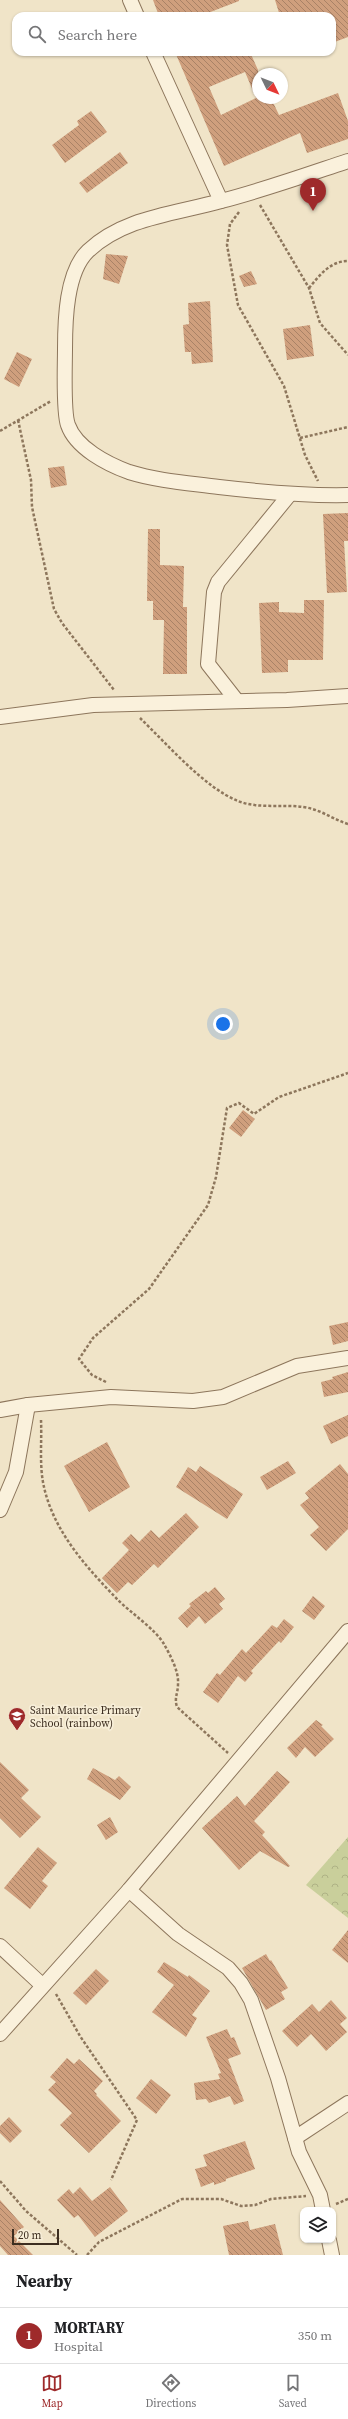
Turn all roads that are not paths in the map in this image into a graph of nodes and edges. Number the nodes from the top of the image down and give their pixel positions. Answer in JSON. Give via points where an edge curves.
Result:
{"nodes":[{"id":1,"x":130,"y":0,"type":"edge"},
{"id":2,"x":135,"y":12,"type":"edge"},
{"id":3,"x":155,"y":56,"type":"edge"},
{"id":4,"x":348,"y":161,"type":"edge"},
{"id":5,"x":221,"y":201,"type":"junction"},
{"id":6,"x":290,"y":494,"type":"junction"},
{"id":7,"x":348,"y":495,"type":"edge"},
{"id":8,"x":348,"y":696,"type":"edge"},
{"id":9,"x":237,"y":701,"type":"junction"},
{"id":10,"x":0,"y":716,"type":"edge"},
{"id":11,"x":348,"y":1358,"type":"edge"},
{"id":12,"x":34,"y":1404,"type":"junction"},
{"id":13,"x":0,"y":1410,"type":"edge"},
{"id":14,"x":0,"y":1510,"type":"edge"},
{"id":15,"x":348,"y":1631,"type":"edge"},
{"id":16,"x":128,"y":1890,"type":"junction"},
{"id":17,"x":0,"y":1946,"type":"edge"},
{"id":18,"x":44,"y":1983,"type":"junction"},
{"id":19,"x":0,"y":2034,"type":"edge"},
{"id":20,"x":348,"y":2103,"type":"edge"},
{"id":21,"x":295,"y":2138,"type":"junction"},
{"id":22,"x":322,"y":2207,"type":"edge"},
{"id":23,"x":330,"y":2243,"type":"edge"},
{"id":24,"x":332,"y":2255,"type":"edge"}],
"edges":[{"from":1,"to":2,"type":"street"},
{"from":3,"to":5,"type":"street"},
{"from":4,"to":5,"type":"street"},
{"from":5,"to":6,"type":"street","via":[[144,219],[110,233],[86,252],[72,280],[65,316],[67,424],[77,440],[100,459],[129,471],[168,481]]},
{"from":6,"to":7,"type":"street"},
{"from":6,"to":9,"type":"street","via":[[218,582],[214,592],[208,664]]},
{"from":8,"to":9,"type":"street"},
{"from":9,"to":10,"type":"street","via":[[94,705]]},
{"from":11,"to":12,"type":"street","via":[[298,1366],[223,1397],[193,1402],[111,1397]]},
{"from":12,"to":13,"type":"street"},
{"from":12,"to":14,"type":"street","via":[[16,1472]]},
{"from":15,"to":16,"type":"street"},
{"from":16,"to":18,"type":"street"},
{"from":16,"to":21,"type":"street","via":[[178,1934],[228,1968],[241,1983],[256,2014]]},
{"from":17,"to":18,"type":"street"},
{"from":18,"to":19,"type":"street"},
{"from":20,"to":21,"type":"street"},
{"from":21,"to":22,"type":"street","via":[[320,2195]]},
{"from":23,"to":24,"type":"street"}]}
